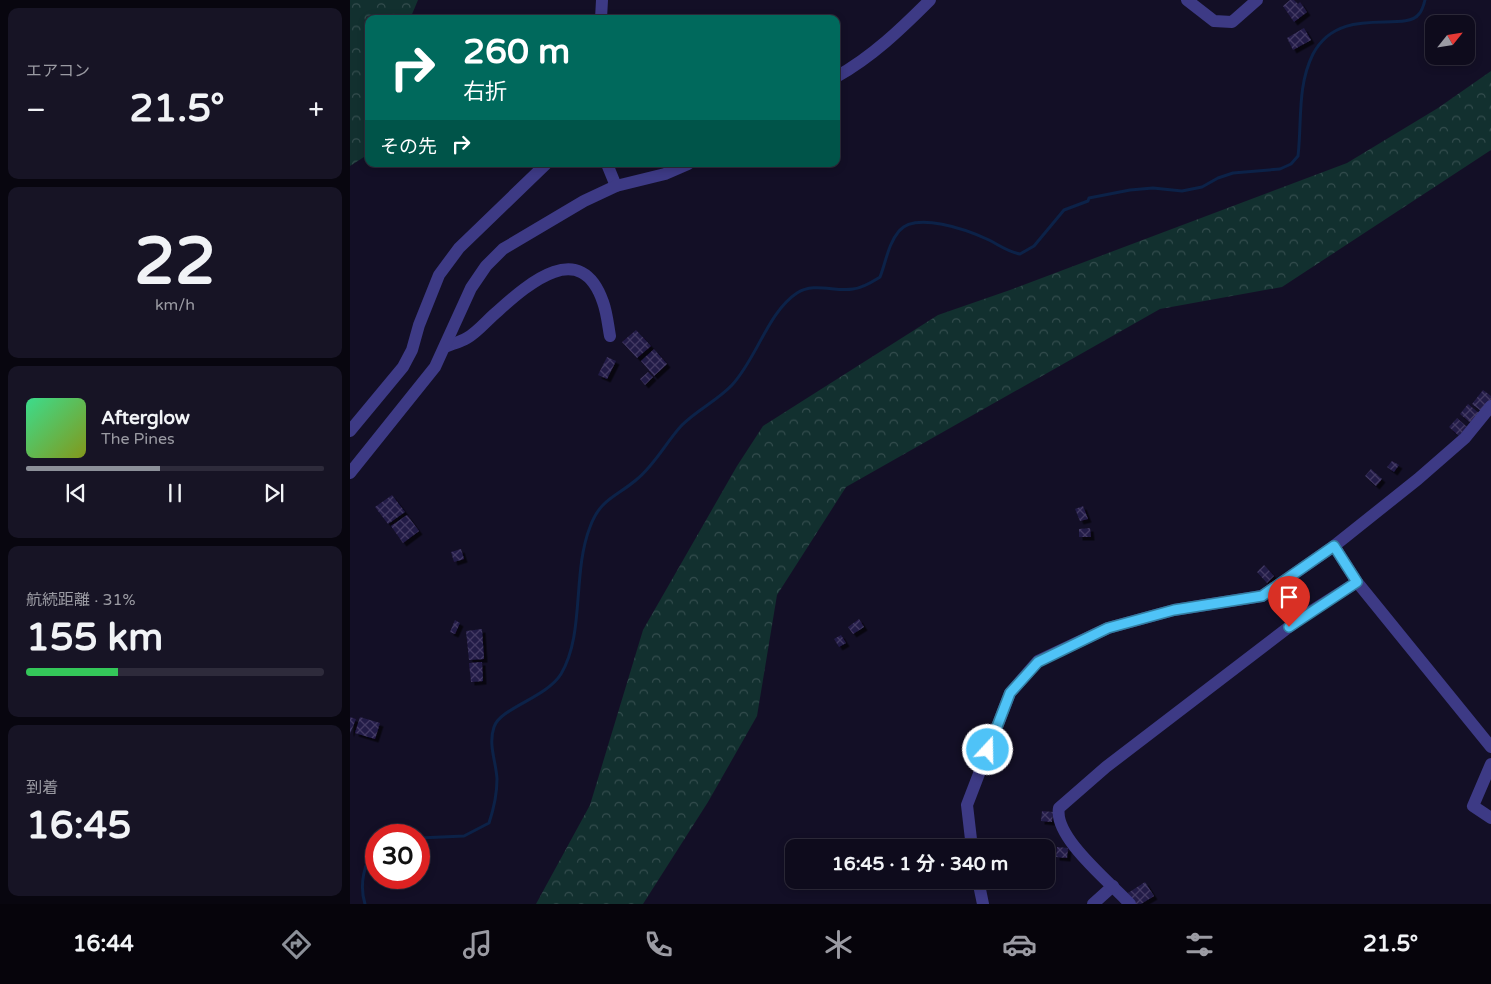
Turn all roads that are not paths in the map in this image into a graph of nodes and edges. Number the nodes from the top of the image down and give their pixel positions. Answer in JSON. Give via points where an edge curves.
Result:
{"nodes":[{"id":1,"x":930,"y":0,"type":"edge"},
{"id":2,"x":1186,"y":0,"type":"edge"},
{"id":3,"x":1257,"y":0,"type":"edge"},
{"id":4,"x":840,"y":75,"type":"edge"},
{"id":5,"x":543,"y":167,"type":"edge"},
{"id":6,"x":608,"y":167,"type":"edge"},
{"id":7,"x":681,"y":167,"type":"edge"},
{"id":8,"x":616,"y":186,"type":"junction"},
{"id":9,"x":610,"y":336,"type":"dead end"},
{"id":10,"x":445,"y":347,"type":"junction"},
{"id":11,"x":1491,"y":406,"type":"edge"},
{"id":12,"x":350,"y":431,"type":"edge"},
{"id":13,"x":350,"y":473,"type":"edge"},
{"id":14,"x":1334,"y":546,"type":"junction"},
{"id":15,"x":1357,"y":582,"type":"junction"},
{"id":16,"x":1491,"y":748,"type":"edge"},
{"id":17,"x":1491,"y":764,"type":"edge"},
{"id":18,"x":1491,"y":818,"type":"edge"},
{"id":19,"x":971,"y":839,"type":"edge"},
{"id":20,"x":1113,"y":886,"type":"junction"},
{"id":21,"x":980,"y":889,"type":"edge"},
{"id":22,"x":984,"y":904,"type":"edge"},
{"id":23,"x":1093,"y":904,"type":"edge"},
{"id":24,"x":1130,"y":904,"type":"edge"}],
"edges":[{"from":1,"to":4,"type":"street","via":[[859,64]]},
{"from":2,"to":3,"type":"street","via":[[1214,21],[1232,22]]},
{"from":5,"to":12,"type":"street","via":[[459,248],[439,275],[403,367]]},
{"from":6,"to":8,"type":"street"},
{"from":7,"to":8,"type":"street"},
{"from":8,"to":10,"type":"street","via":[[584,200],[503,249],[471,288]]},
{"from":9,"to":10,"type":"street","via":[[603,302],[591,280],[566,268],[546,274],[522,289],[468,338]]},
{"from":10,"to":13,"type":"street","via":[[435,367]]},
{"from":11,"to":14,"type":"street","via":[[1465,438]]},
{"from":14,"to":15,"type":"street"},
{"from":14,"to":19,"type":"street","via":[[1262,596],[1174,610],[1108,628],[1038,662],[1010,693],[967,805]]},
{"from":15,"to":16,"type":"street"},
{"from":15,"to":20,"type":"street","via":[[1302,617],[1059,808],[1057,816],[1062,829],[1083,857]]},
{"from":17,"to":18,"type":"street","via":[[1473,806]]},
{"from":20,"to":23,"type":"street"},
{"from":20,"to":24,"type":"street"},
{"from":21,"to":22,"type":"street"}]}
